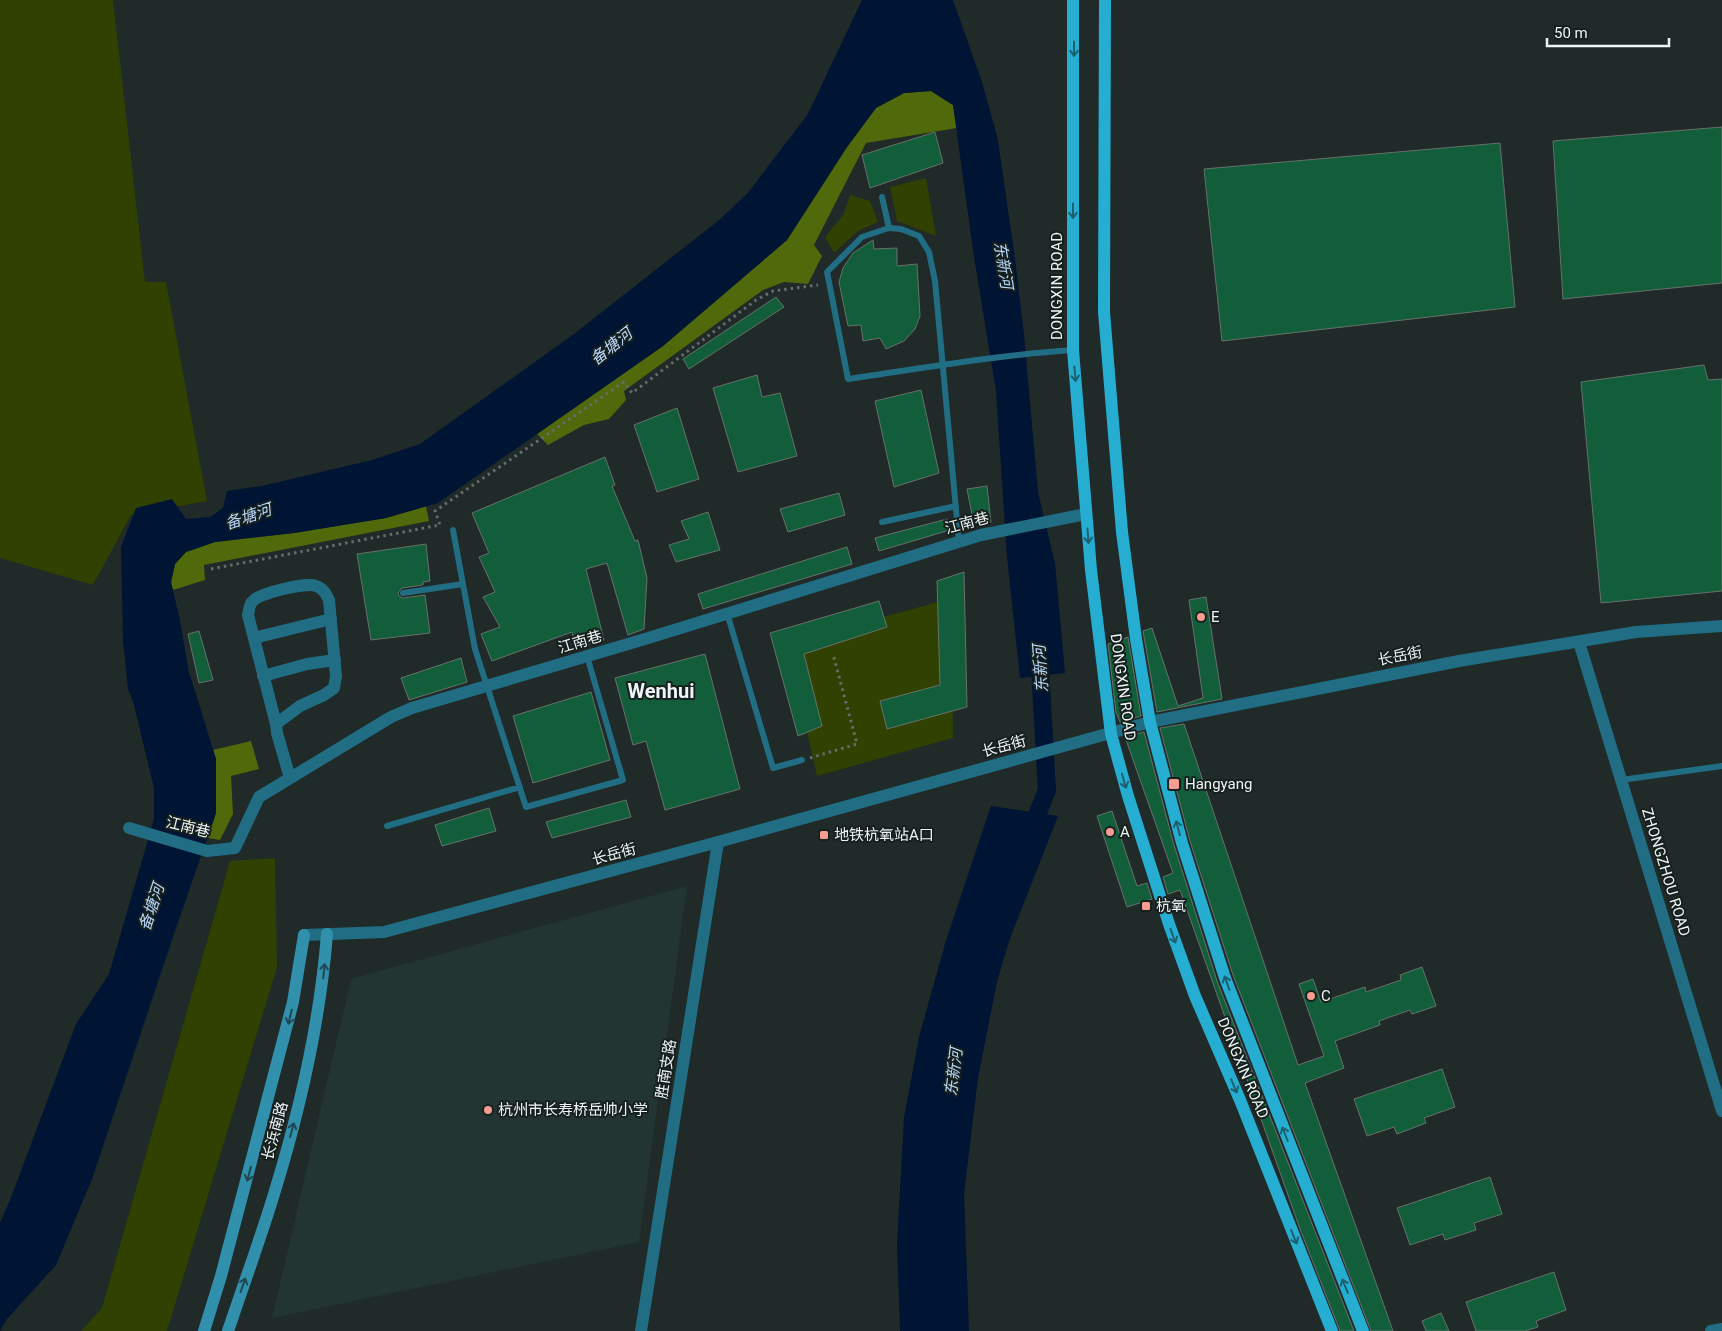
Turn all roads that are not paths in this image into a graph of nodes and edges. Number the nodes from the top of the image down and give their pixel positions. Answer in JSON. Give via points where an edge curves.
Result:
{"nodes":[{"id":1,"x":1074,"y":3,"type":"edge"},
{"id":2,"x":1105,"y":3,"type":"edge"},
{"id":3,"x":882,"y":197,"type":"dead end"},
{"id":4,"x":889,"y":228,"type":"junction"},
{"id":5,"x":1073,"y":350,"type":"junction"},
{"id":6,"x":943,"y":366,"type":"junction"},
{"id":7,"x":956,"y":506,"type":"junction"},
{"id":8,"x":1086,"y":514,"type":"junction"},
{"id":9,"x":882,"y":522,"type":"dead end"},
{"id":10,"x":453,"y":530,"type":"dead end"},
{"id":11,"x":959,"y":542,"type":"junction"},
{"id":12,"x":463,"y":584,"type":"junction"},
{"id":13,"x":403,"y":593,"type":"dead end"},
{"id":14,"x":727,"y":614,"type":"junction"},
{"id":15,"x":331,"y":619,"type":"junction"},
{"id":16,"x":1722,"y":626,"type":"edge"},
{"id":17,"x":254,"y":638,"type":"junction"},
{"id":18,"x":1579,"y":642,"type":"junction"},
{"id":19,"x":587,"y":656,"type":"junction"},
{"id":20,"x":335,"y":660,"type":"junction"},
{"id":21,"x":263,"y":676,"type":"junction"},
{"id":22,"x":486,"y":686,"type":"junction"},
{"id":23,"x":1150,"y":722,"type":"junction"},
{"id":24,"x":276,"y":724,"type":"junction"},
{"id":25,"x":1111,"y":734,"type":"junction"},
{"id":26,"x":802,"y":760,"type":"road end"},
{"id":27,"x":1722,"y":766,"type":"edge"},
{"id":28,"x":290,"y":778,"type":"junction"},
{"id":29,"x":1621,"y":780,"type":"junction"},
{"id":30,"x":520,"y":787,"type":"junction"},
{"id":31,"x":387,"y":826,"type":"dead end"},
{"id":32,"x":129,"y":828,"type":"dead end"},
{"id":33,"x":718,"y":842,"type":"junction"},
{"id":34,"x":327,"y":934,"type":"junction"},
{"id":35,"x":304,"y":935,"type":"joint"},
{"id":36,"x":1722,"y":1111,"type":"edge"},
{"id":37,"x":1722,"y":1329,"type":"edge"},
{"id":38,"x":204,"y":1331,"type":"edge"},
{"id":39,"x":228,"y":1331,"type":"edge"},
{"id":40,"x":641,"y":1331,"type":"edge"},
{"id":41,"x":1332,"y":1331,"type":"edge"},
{"id":42,"x":1363,"y":1331,"type":"edge"},
{"id":43,"x":1711,"y":1331,"type":"edge"}],
"edges":[{"from":1,"to":5,"type":"main road","name":"DONGXIN ROAD","one_way":true},
{"from":2,"to":23,"type":"main road","name":"DONGXIN ROAD","via":[[1104,312],[1122,532]]},
{"from":3,"to":4,"type":"lane"},
{"from":4,"to":6,"type":"lane","via":[[919,236],[929,252]]},
{"from":4,"to":6,"type":"lane","via":[[862,237],[827,272],[848,379]]},
{"from":5,"to":6,"type":"lane"},
{"from":5,"to":8,"type":"main road","name":"DONGXIN ROAD","one_way":true},
{"from":6,"to":7,"type":"lane"},
{"from":7,"to":9,"type":"lane"},
{"from":7,"to":11,"type":"lane"},
{"from":8,"to":11,"type":"street","name":"江南巷"},
{"from":8,"to":25,"type":"main road","name":"DONGXIN ROAD","one_way":true},
{"from":10,"to":12,"type":"lane"},
{"from":11,"to":14,"type":"street","name":"江南巷"},
{"from":12,"to":13,"type":"lane"},
{"from":12,"to":22,"type":"lane","via":[[475,649]]},
{"from":14,"to":19,"type":"street","name":"江南巷"},
{"from":14,"to":26,"type":"lane","via":[[774,768]]},
{"from":15,"to":17,"type":"street"},
{"from":15,"to":17,"type":"street","via":[[329,600],[324,590],[315,585],[288,588],[252,601],[248,616]]},
{"from":15,"to":20,"type":"street"},
{"from":16,"to":18,"type":"street","name":"长岳街","via":[[1636,632]]},
{"from":17,"to":21,"type":"street"},
{"from":18,"to":23,"type":"street","name":"长岳街","via":[[1459,661]]},
{"from":18,"to":29,"type":"street","name":"ZHONGZHOU ROAD"},
{"from":19,"to":22,"type":"street","name":"江南巷"},
{"from":19,"to":30,"type":"lane","via":[[623,780],[526,806]]},
{"from":20,"to":21,"type":"street"},
{"from":20,"to":24,"type":"street","via":[[334,688],[300,706]]},
{"from":21,"to":24,"type":"street"},
{"from":22,"to":28,"type":"street","name":"江南巷","via":[[412,708]]},
{"from":22,"to":30,"type":"lane"},
{"from":23,"to":25,"type":"street","name":"长岳街"},
{"from":42,"to":23,"type":"main road","name":"DONGXIN ROAD","one_way":true,"via":[[1225,978],[1182,843]]},
{"from":24,"to":28,"type":"street"},
{"from":25,"to":33,"type":"street","name":"长岳街"},
{"from":25,"to":41,"type":"main road","name":"DONGXIN ROAD","one_way":true,"via":[[1168,924]]},
{"from":27,"to":29,"type":"lane"},
{"from":28,"to":32,"type":"street","name":"江南巷","via":[[258,797],[235,848],[207,851]]},
{"from":29,"to":36,"type":"street","name":"ZHONGZHOU ROAD"},
{"from":30,"to":31,"type":"lane"},
{"from":33,"to":34,"type":"street","name":"长岳街","via":[[384,932]]},
{"from":33,"to":40,"type":"street","name":"胜南支路"},
{"from":34,"to":35,"type":"street","name":"长岳街"},
{"from":39,"to":34,"type":"main road","name":"长浜南路","one_way":true,"via":[[274,1195],[301,1098],[321,990]]},
{"from":35,"to":38,"type":"main road","name":"长浜南路","one_way":true,"via":[[284,1039]]},
{"from":37,"to":43,"type":"street"}]}
